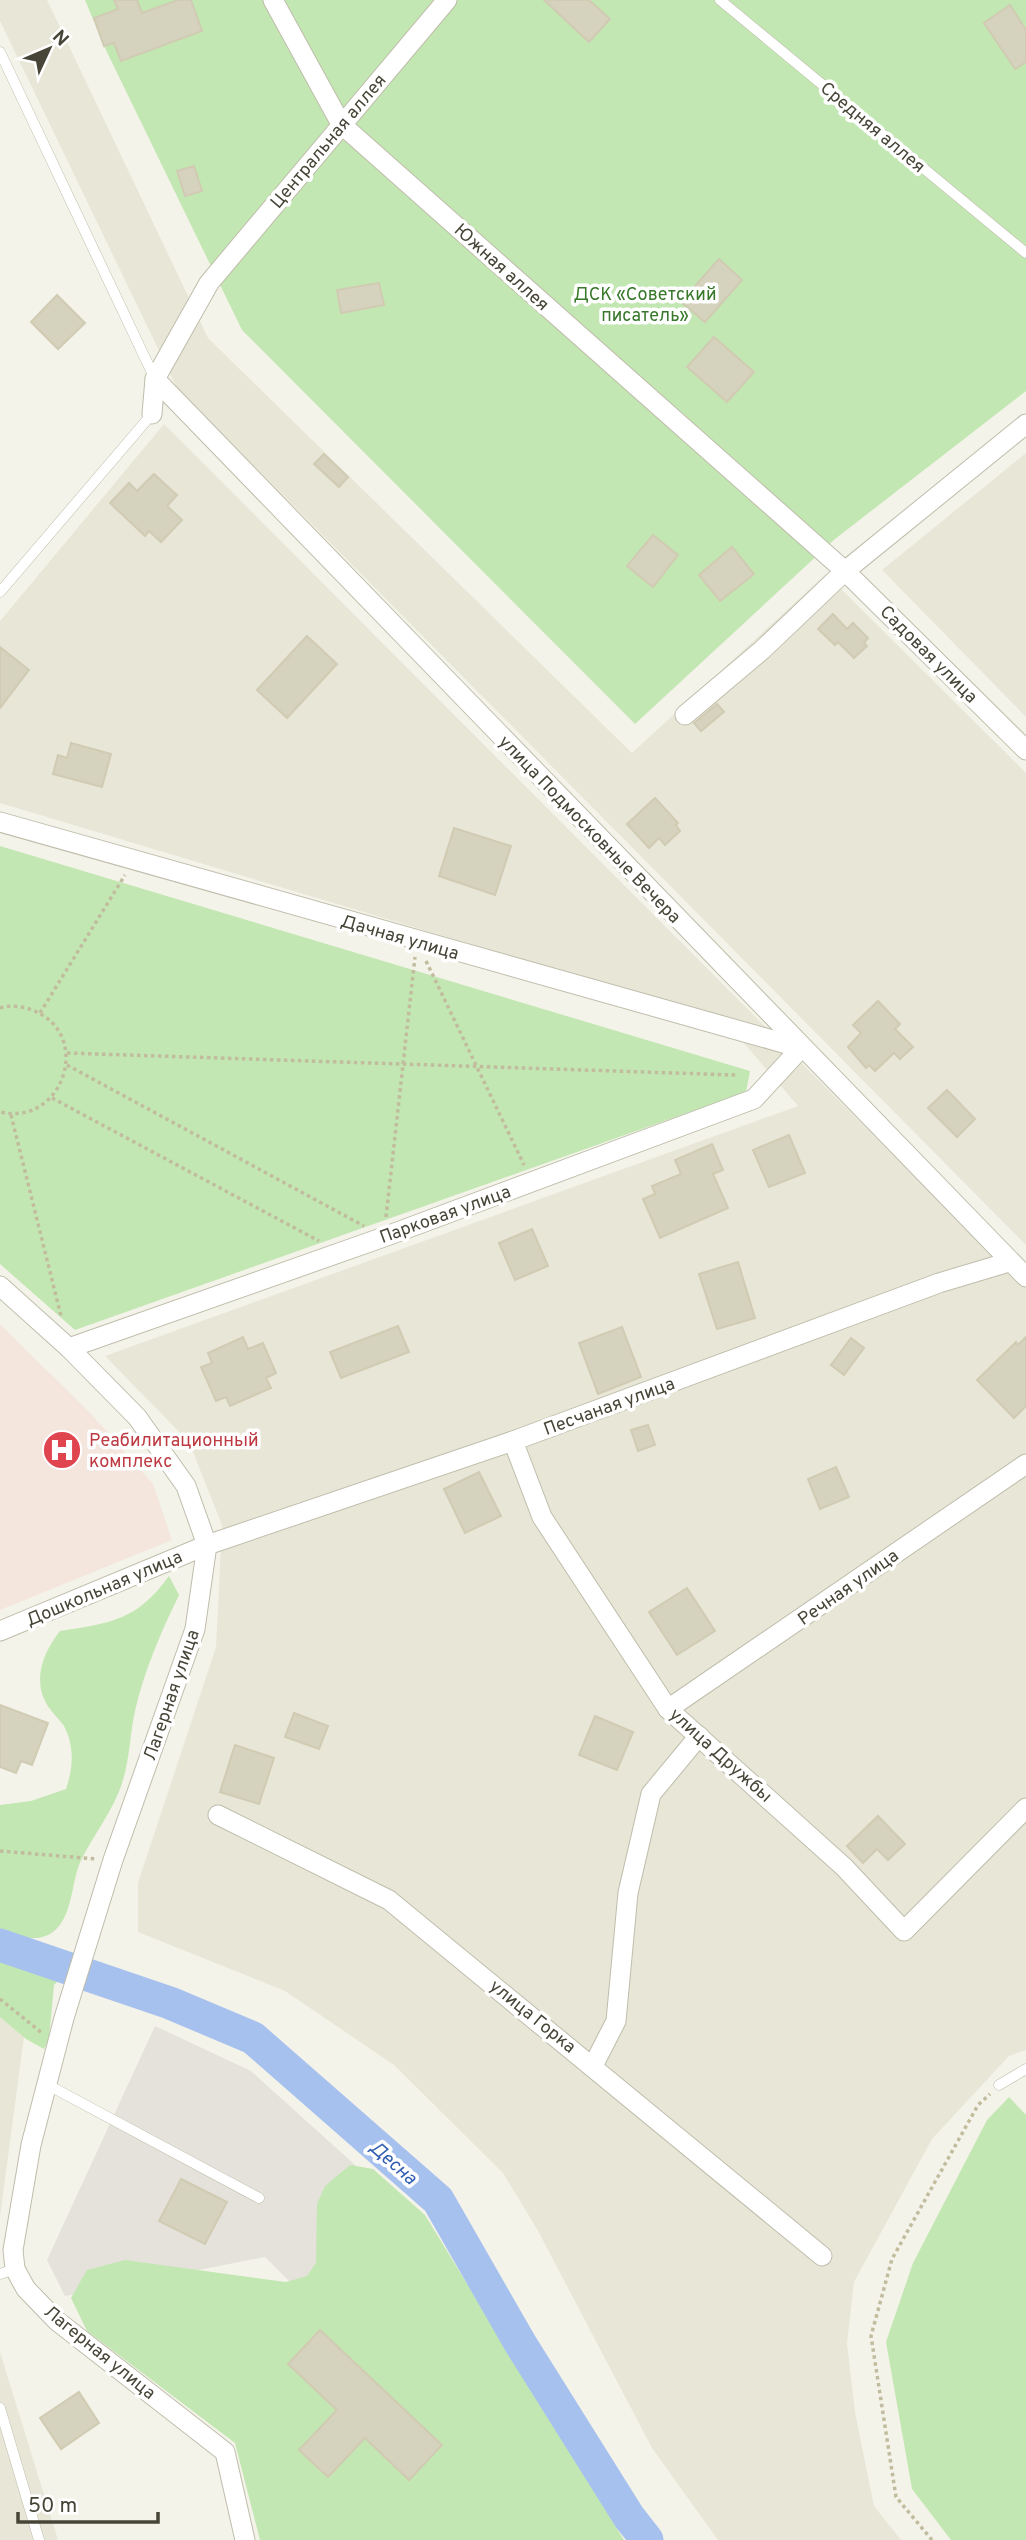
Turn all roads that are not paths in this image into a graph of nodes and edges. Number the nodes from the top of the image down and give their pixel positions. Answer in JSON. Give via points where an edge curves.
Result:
{"nodes":[{"id":1,"x":273,"y":0,"type":"edge"},
{"id":2,"x":447,"y":0,"type":"edge"},
{"id":3,"x":720,"y":0,"type":"edge"},
{"id":4,"x":0,"y":52,"type":"edge"},
{"id":5,"x":341,"y":124,"type":"junction"},
{"id":6,"x":1026,"y":253,"type":"edge"},
{"id":7,"x":155,"y":379,"type":"junction"},
{"id":8,"x":152,"y":414,"type":"joint"},
{"id":9,"x":1026,"y":424,"type":"edge"},
{"id":10,"x":839,"y":565,"type":"junction"},
{"id":11,"x":0,"y":592,"type":"edge"},
{"id":12,"x":685,"y":715,"type":"dead end"},
{"id":13,"x":1026,"y":750,"type":"edge"},
{"id":14,"x":0,"y":822,"type":"edge"},
{"id":15,"x":800,"y":1048,"type":"junction"},
{"id":16,"x":1009,"y":1262,"type":"junction"},
{"id":17,"x":1026,"y":1278,"type":"edge"},
{"id":18,"x":0,"y":1286,"type":"edge"},
{"id":19,"x":69,"y":1348,"type":"junction"},
{"id":20,"x":513,"y":1441,"type":"junction"},
{"id":21,"x":1026,"y":1464,"type":"edge"},
{"id":22,"x":207,"y":1545,"type":"junction"},
{"id":23,"x":0,"y":1631,"type":"edge"},
{"id":24,"x":668,"y":1709,"type":"junction"},
{"id":25,"x":699,"y":1737,"type":"junction"},
{"id":26,"x":1026,"y":1808,"type":"edge"},
{"id":27,"x":218,"y":1815,"type":"dead end"},
{"id":28,"x":593,"y":2066,"type":"junction"},
{"id":29,"x":1026,"y":2069,"type":"edge"},
{"id":30,"x":47,"y":2085,"type":"junction"},
{"id":31,"x":999,"y":2085,"type":"road end"},
{"id":32,"x":259,"y":2198,"type":"dead end"},
{"id":33,"x":822,"y":2256,"type":"dead end"},
{"id":34,"x":8,"y":2272,"type":"edge"},
{"id":35,"x":0,"y":2408,"type":"edge"},
{"id":36,"x":39,"y":2540,"type":"edge"},
{"id":37,"x":245,"y":2540,"type":"edge"}],
"edges":[{"from":1,"to":5,"type":"street","name":"Южная аллея"},
{"from":2,"to":5,"type":"street","name":"Центральная аллея"},
{"from":3,"to":6,"type":"lane","name":"Средняя аллея"},
{"from":4,"to":7,"type":"lane"},
{"from":5,"to":7,"type":"street","name":"Центральная аллея","via":[[209,284]]},
{"from":5,"to":10,"type":"street","name":"Южная аллея"},
{"from":7,"to":8,"type":"street"},
{"from":7,"to":15,"type":"street","name":"улица Подмосковные Вечера"},
{"from":8,"to":11,"type":"lane"},
{"from":9,"to":10,"type":"street"},
{"from":10,"to":12,"type":"street","via":[[762,650]]},
{"from":10,"to":13,"type":"street","name":"Садовая улица"},
{"from":14,"to":15,"type":"street","name":"Дачная улица"},
{"from":15,"to":16,"type":"street","name":"улица Подмосковные Вечера"},
{"from":15,"to":19,"type":"street","name":"Парковая улица","via":[[754,1099]]},
{"from":16,"to":17,"type":"street","name":"улица Подмосковные Вечера"},
{"from":16,"to":20,"type":"street","name":"Песчаная улица","via":[[939,1283]]},
{"from":18,"to":19,"type":"street","name":"Лагерная улица"},
{"from":19,"to":22,"type":"street","name":"Лагерная улица","via":[[144,1427],[186,1486]]},
{"from":20,"to":22,"type":"street","name":"Песчаная улица"},
{"from":20,"to":24,"type":"street","name":"улица Дружбы","via":[[542,1517]]},
{"from":21,"to":24,"type":"street","name":"Речная улица"},
{"from":22,"to":23,"type":"street","name":"Дошкольная улица"},
{"from":22,"to":30,"type":"street","name":"Лагерная улица","via":[[195,1629],[113,1860]]},
{"from":24,"to":25,"type":"street","name":"улица Дружбы"},
{"from":25,"to":26,"type":"street","name":"улица Дружбы","via":[[844,1867],[904,1931]]},
{"from":25,"to":28,"type":"street","via":[[651,1794],[628,1893],[616,2021]]},
{"from":27,"to":28,"type":"street","name":"улица Горка","via":[[389,1900]]},
{"from":28,"to":33,"type":"street","name":"улица Горка"},
{"from":29,"to":31,"type":"lane"},
{"from":30,"to":32,"type":"lane"},
{"from":30,"to":34,"type":"street","name":"Лагерная улица"},
{"from":34,"to":37,"type":"street","name":"Лагерная улица","via":[[57,2322],[225,2452]]},
{"from":35,"to":36,"type":"lane"}]}
